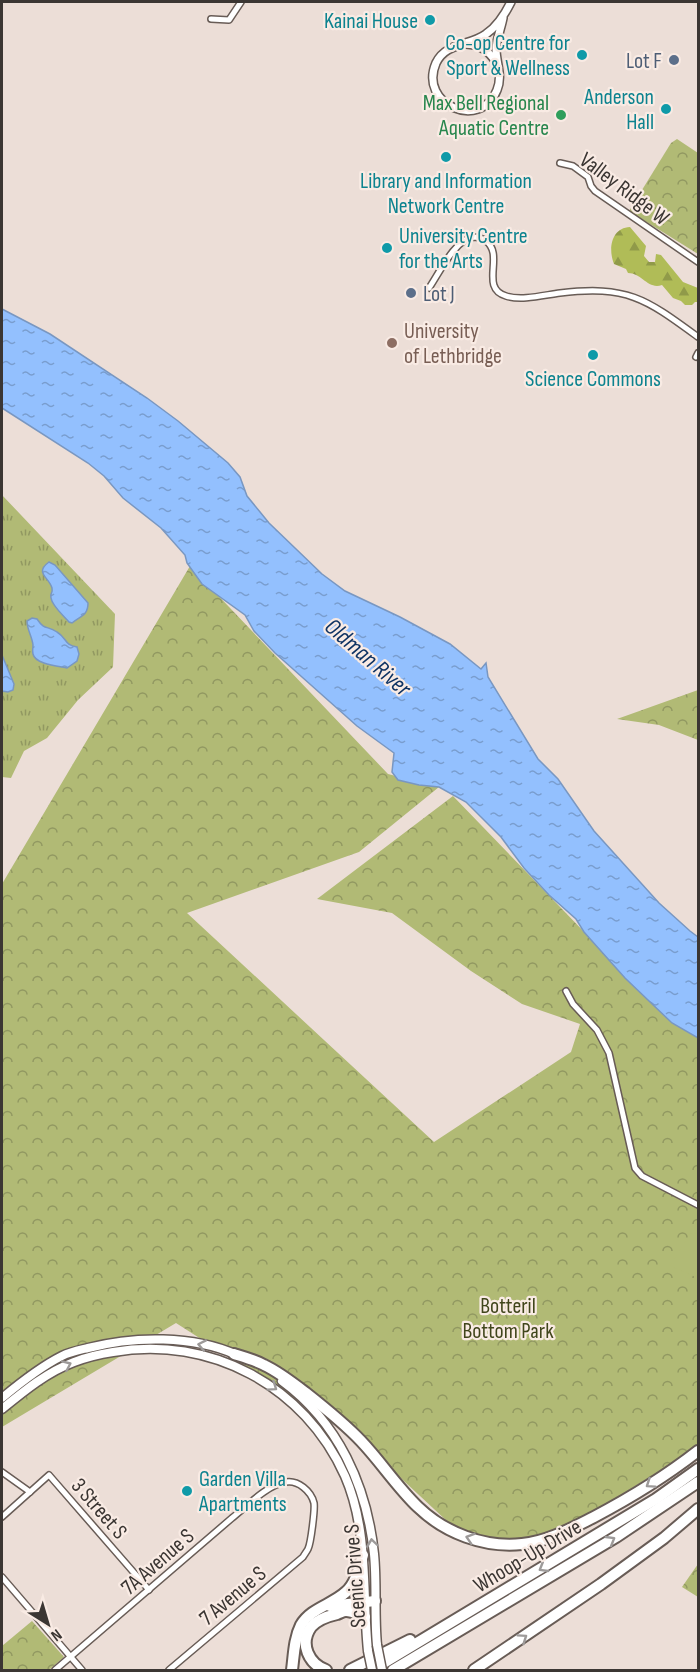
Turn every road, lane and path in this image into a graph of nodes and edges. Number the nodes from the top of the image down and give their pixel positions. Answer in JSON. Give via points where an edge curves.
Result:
{"nodes":[{"id":1,"x":240,"y":2,"type":"edge"},
{"id":2,"x":512,"y":2,"type":"edge"},
{"id":3,"x":502,"y":18,"type":"junction"},
{"id":4,"x":211,"y":20,"type":"dead end"},
{"id":5,"x":458,"y":45,"type":"junction"},
{"id":6,"x":498,"y":65,"type":"junction"},
{"id":7,"x":560,"y":163,"type":"dead end"},
{"id":8,"x":699,"y":262,"type":"edge"},
{"id":9,"x":429,"y":288,"type":"dead end"},
{"id":10,"x":699,"y":337,"type":"edge"},
{"id":11,"x":566,"y":991,"type":"dead end"},
{"id":12,"x":699,"y":1205,"type":"edge"},
{"id":13,"x":234,"y":1354,"type":"junction"},
{"id":14,"x":2,"y":1398,"type":"edge"},
{"id":15,"x":2,"y":1409,"type":"edge"},
{"id":16,"x":699,"y":1451,"type":"edge"},
{"id":17,"x":699,"y":1469,"type":"edge"},
{"id":18,"x":2,"y":1472,"type":"edge"},
{"id":19,"x":286,"y":1482,"type":"joint"},
{"id":20,"x":699,"y":1482,"type":"edge"},
{"id":21,"x":30,"y":1492,"type":"junction"},
{"id":22,"x":699,"y":1509,"type":"edge"},
{"id":23,"x":2,"y":1517,"type":"edge"},
{"id":24,"x":363,"y":1555,"type":"junction"},
{"id":25,"x":2,"y":1577,"type":"edge"},
{"id":26,"x":149,"y":1590,"type":"junction"},
{"id":27,"x":370,"y":1601,"type":"junction"},
{"id":28,"x":481,"y":1605,"type":"junction"},
{"id":29,"x":321,"y":1608,"type":"junction"},
{"id":30,"x":365,"y":1617,"type":"junction"},
{"id":31,"x":451,"y":1636,"type":"junction"},
{"id":32,"x":71,"y":1657,"type":"junction"},
{"id":33,"x":55,"y":1671,"type":"edge"},
{"id":34,"x":82,"y":1671,"type":"edge"},
{"id":35,"x":169,"y":1671,"type":"edge"},
{"id":36,"x":292,"y":1671,"type":"edge"},
{"id":37,"x":326,"y":1671,"type":"edge"},
{"id":38,"x":350,"y":1671,"type":"edge"},
{"id":39,"x":372,"y":1671,"type":"edge"},
{"id":40,"x":382,"y":1671,"type":"edge"},
{"id":41,"x":393,"y":1671,"type":"edge"},
{"id":42,"x":402,"y":1671,"type":"edge"},
{"id":43,"x":474,"y":1671,"type":"edge"}],
"edges":[{"from":1,"to":4,"type":"street","via":[[229,20]]},
{"from":2,"to":3,"type":"street"},
{"from":3,"to":5,"type":"street","via":[[486,34]]},
{"from":3,"to":6,"type":"street","via":[[496,48]]},
{"from":5,"to":6,"type":"street","via":[[483,48]]},
{"from":5,"to":6,"type":"street","via":[[444,53],[433,74],[437,93],[451,107],[468,111],[490,101],[498,88]]},
{"from":7,"to":8,"type":"street","name":"Valley Ridge W","via":[[573,166],[588,177],[595,191]]},
{"from":9,"to":10,"type":"street","via":[[462,241],[480,238],[492,248],[492,281],[503,295],[621,292],[652,304]]},
{"from":11,"to":12,"type":"street","via":[[597,1030],[609,1053],[635,1168],[642,1176]]},
{"from":13,"to":14,"type":"main road","name":"Scenic Drive S","one_way":true,"via":[[168,1340],[111,1342],[63,1356]]},
{"from":16,"to":13,"type":"highway","one_way":true,"via":[[617,1505],[571,1529],[523,1544],[483,1542],[437,1523],[336,1417],[264,1365]]},
{"from":27,"to":13,"type":"main road","name":"Scenic Drive S","one_way":true,"via":[[374,1556],[367,1508],[344,1451],[303,1399],[273,1375]]},
{"from":15,"to":24,"type":"main road","name":"Scenic Drive S","one_way":true,"via":[[51,1372],[98,1355],[171,1349],[232,1364],[285,1396],[331,1449],[356,1507]]},
{"from":17,"to":28,"type":"highway","name":"Whoop-Up Drive","one_way":true},
{"from":18,"to":21,"type":"street"},
{"from":19,"to":26,"type":"street","name":"7A Avenue S","via":[[265,1492],[232,1518]]},
{"from":19,"to":35,"type":"street","name":"7 Avenue S","via":[[300,1484],[313,1501],[308,1550]]},
{"from":31,"to":20,"type":"highway","name":"Whoop-Up Drive","one_way":true},
{"from":21,"to":23,"type":"street"},
{"from":21,"to":26,"type":"street","name":"3 Street S","via":[[49,1475]]},
{"from":43,"to":22,"type":"highway","one_way":true,"via":[[562,1612]]},
{"from":24,"to":27,"type":"main road","name":"Scenic Drive S"},
{"from":24,"to":29,"type":"highway","via":[[350,1588]]},
{"from":25,"to":32,"type":"street"},
{"from":26,"to":32,"type":"street","name":"7A Avenue S"},
{"from":27,"to":29,"type":"highway"},
{"from":27,"to":30,"type":"main road","name":"Scenic Drive S"},
{"from":27,"to":40,"type":"main road","name":"Scenic Drive S","bridge":true},
{"from":28,"to":38,"type":"highway"},
{"from":28,"to":39,"type":"highway","name":"Whoop-Up Drive"},
{"from":29,"to":36,"type":"highway","via":[[301,1626]]},
{"from":30,"to":37,"type":"highway","via":[[346,1611],[311,1627],[306,1638],[307,1652]]},
{"from":30,"to":39,"type":"main road","name":"Scenic Drive S","bridge":true},
{"from":31,"to":41,"type":"highway","name":"Whoop-Up Drive"},
{"from":31,"to":42,"type":"highway"},
{"from":32,"to":33,"type":"street","name":"7A Avenue S"},
{"from":32,"to":34,"type":"street"}]}
